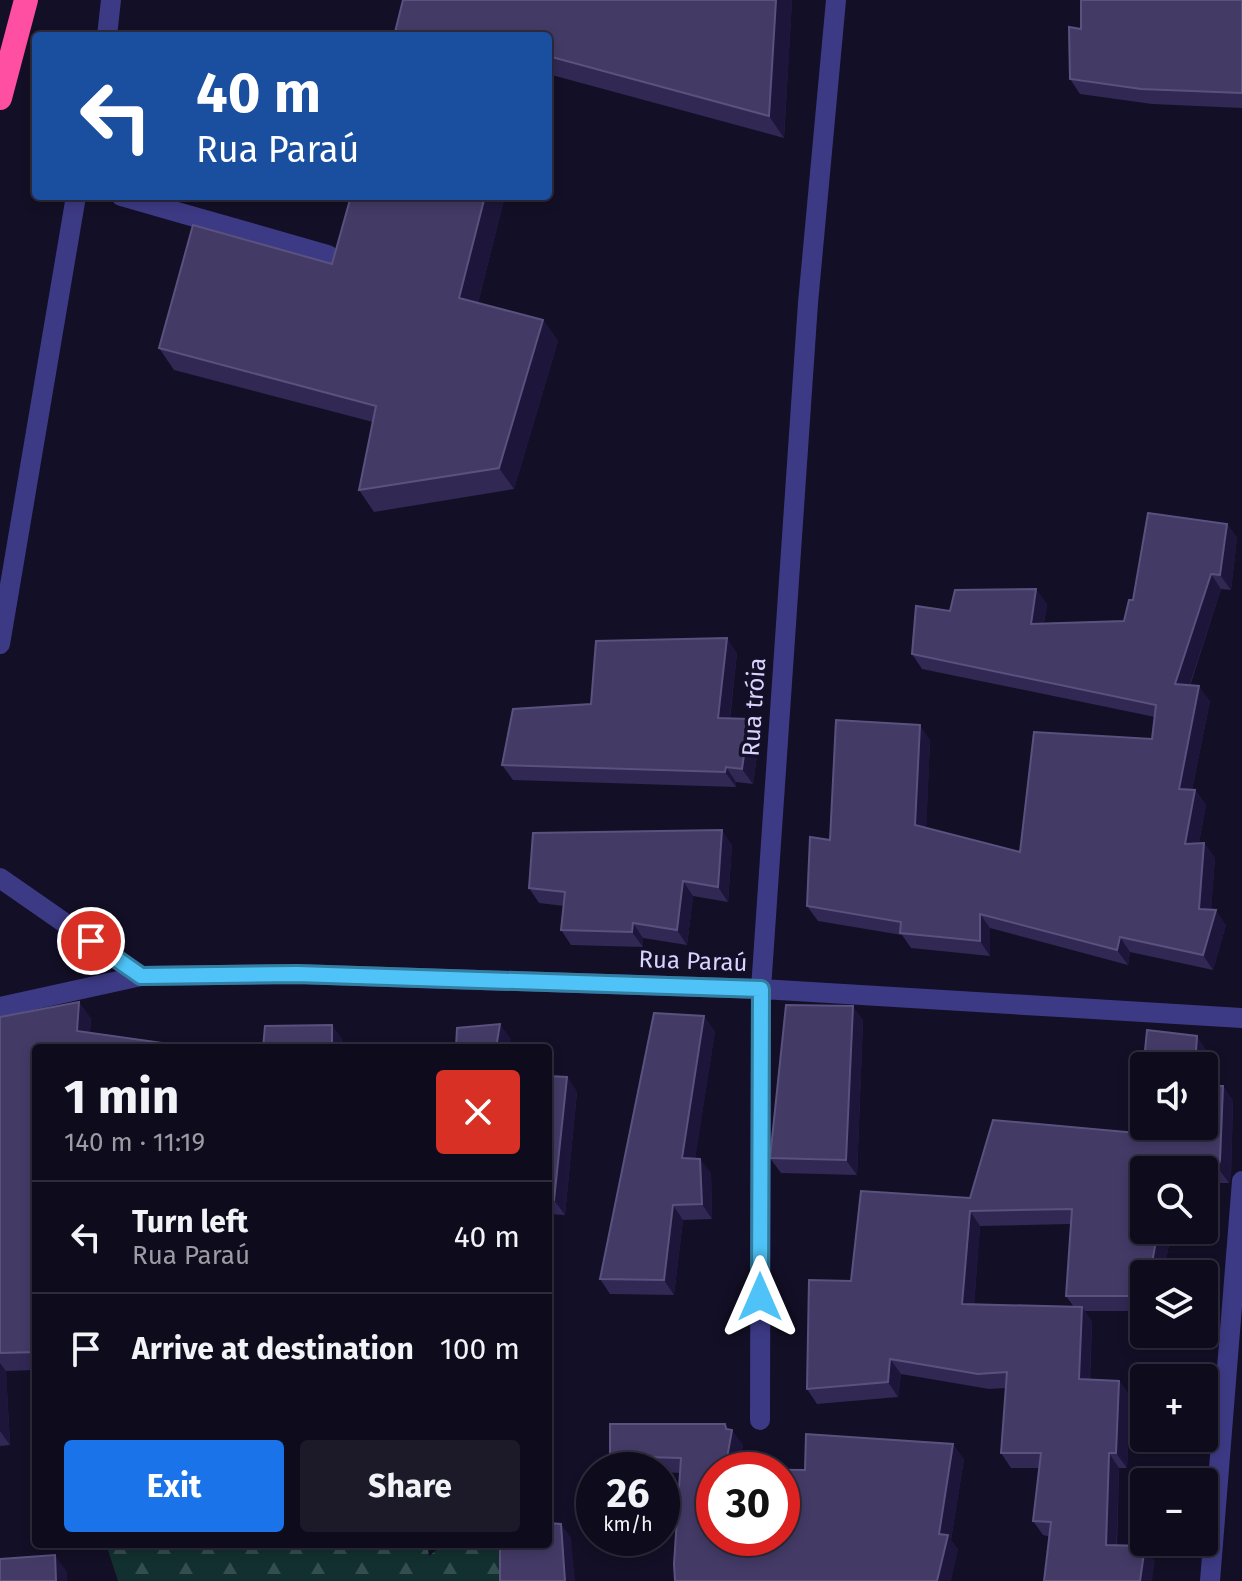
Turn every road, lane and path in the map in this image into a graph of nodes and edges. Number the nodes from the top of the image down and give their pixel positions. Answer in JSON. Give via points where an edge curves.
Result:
{"nodes":[{"id":1,"x":26,"y":0,"type":"edge"},
{"id":2,"x":111,"y":0,"type":"edge"},
{"id":3,"x":836,"y":0,"type":"edge"},
{"id":4,"x":107,"y":32,"type":"edge"},
{"id":5,"x":0,"y":98,"type":"edge"},
{"id":6,"x":75,"y":200,"type":"edge"},
{"id":7,"x":135,"y":200,"type":"edge"},
{"id":8,"x":328,"y":255,"type":"dead end"},
{"id":9,"x":0,"y":644,"type":"edge"},
{"id":10,"x":0,"y":878,"type":"edge"},
{"id":11,"x":141,"y":976,"type":"junction"},
{"id":12,"x":761,"y":989,"type":"junction"},
{"id":13,"x":0,"y":1007,"type":"edge"},
{"id":14,"x":1242,"y":1018,"type":"edge"},
{"id":15,"x":1242,"y":1181,"type":"edge"},
{"id":16,"x":760,"y":1420,"type":"dead end"},
{"id":17,"x":1210,"y":1581,"type":"edge"}],
"edges":[{"from":1,"to":5,"type":"highway"},
{"from":2,"to":4,"type":"street"},
{"from":3,"to":12,"type":"street","name":"Rua tróia","via":[[808,303]]},
{"from":6,"to":9,"type":"street"},
{"from":7,"to":8,"type":"street"},
{"from":10,"to":11,"type":"street"},
{"from":11,"to":12,"type":"street","name":"Rua Paraú","via":[[297,974]]},
{"from":11,"to":13,"type":"street","name":"Rua Paraú"},
{"from":12,"to":14,"type":"street","name":"Rua Paraú"},
{"from":12,"to":16,"type":"street","name":"Rua tróia"},
{"from":15,"to":17,"type":"street"}]}
